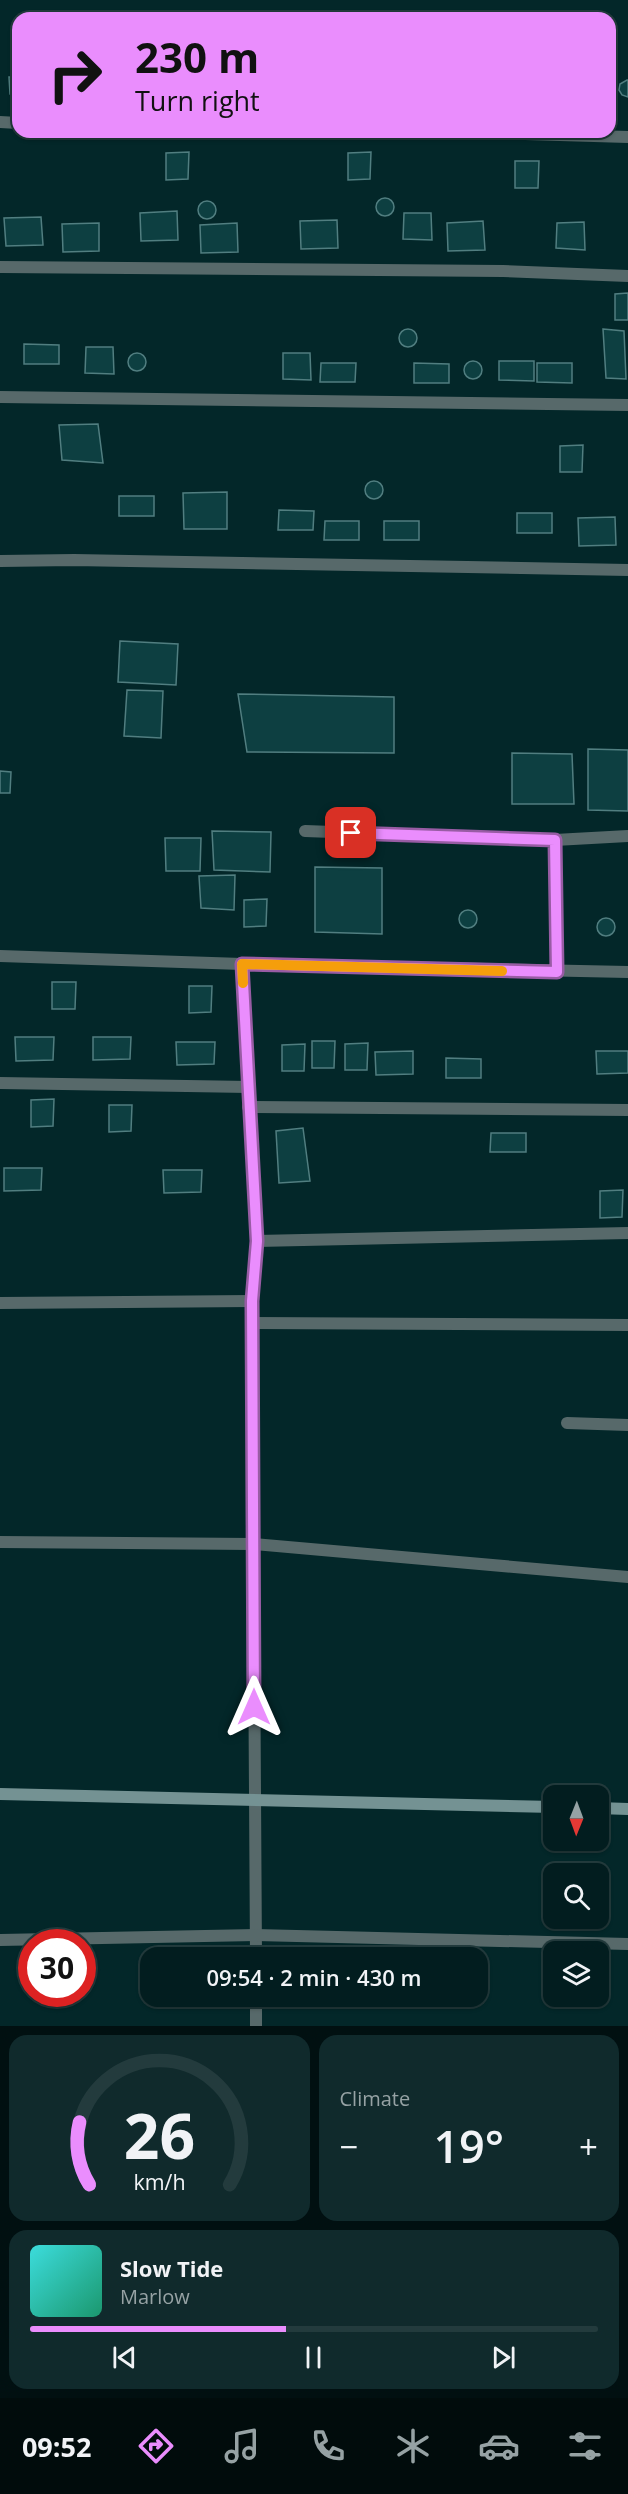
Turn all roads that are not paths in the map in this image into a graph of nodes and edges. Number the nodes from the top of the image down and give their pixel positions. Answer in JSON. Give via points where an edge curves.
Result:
{"nodes":[{"id":1,"x":0,"y":267,"type":"edge"},
{"id":2,"x":628,"y":276,"type":"edge"},
{"id":3,"x":0,"y":397,"type":"edge"},
{"id":4,"x":628,"y":405,"type":"edge"},
{"id":5,"x":0,"y":561,"type":"edge"},
{"id":6,"x":628,"y":570,"type":"edge"},
{"id":7,"x":305,"y":831,"type":"dead end"},
{"id":8,"x":628,"y":836,"type":"edge"},
{"id":9,"x":555,"y":840,"type":"junction"},
{"id":10,"x":0,"y":956,"type":"edge"},
{"id":11,"x":242,"y":964,"type":"junction"},
{"id":12,"x":557,"y":972,"type":"junction"},
{"id":13,"x":628,"y":972,"type":"edge"},
{"id":14,"x":0,"y":1083,"type":"edge"},
{"id":15,"x":249,"y":1087,"type":"junction"},
{"id":16,"x":249,"y":1107,"type":"junction"},
{"id":17,"x":628,"y":1110,"type":"edge"},
{"id":18,"x":628,"y":1233,"type":"edge"},
{"id":19,"x":257,"y":1241,"type":"junction"},
{"id":20,"x":252,"y":1301,"type":"junction"},
{"id":21,"x":0,"y":1303,"type":"edge"},
{"id":22,"x":252,"y":1323,"type":"junction"},
{"id":23,"x":628,"y":1325,"type":"edge"},
{"id":24,"x":567,"y":1423,"type":"dead end"},
{"id":25,"x":628,"y":1425,"type":"edge"},
{"id":26,"x":0,"y":1542,"type":"edge"},
{"id":27,"x":253,"y":1544,"type":"junction"},
{"id":28,"x":628,"y":1577,"type":"edge"},
{"id":29,"x":0,"y":1794,"type":"edge"},
{"id":30,"x":255,"y":1800,"type":"junction"},
{"id":31,"x":543,"y":1807,"type":"edge"},
{"id":32,"x":609,"y":1808,"type":"edge"},
{"id":33,"x":628,"y":1809,"type":"edge"},
{"id":34,"x":256,"y":1935,"type":"junction"},
{"id":35,"x":0,"y":1940,"type":"edge"},
{"id":36,"x":628,"y":1944,"type":"edge"},
{"id":37,"x":256,"y":1947,"type":"edge"},
{"id":38,"x":256,"y":2007,"type":"edge"},
{"id":39,"x":256,"y":2026,"type":"edge"}],
"edges":[{"from":1,"to":2,"type":"street","via":[[503,271]]},
{"from":3,"to":4,"type":"street"},
{"from":5,"to":6,"type":"street"},
{"from":7,"to":9,"type":"street"},
{"from":8,"to":9,"type":"street"},
{"from":9,"to":12,"type":"street"},
{"from":10,"to":11,"type":"street"},
{"from":11,"to":12,"type":"street"},
{"from":11,"to":15,"type":"street"},
{"from":12,"to":13,"type":"street"},
{"from":14,"to":15,"type":"street"},
{"from":15,"to":16,"type":"street"},
{"from":16,"to":17,"type":"street"},
{"from":16,"to":19,"type":"street"},
{"from":18,"to":19,"type":"street"},
{"from":19,"to":20,"type":"street"},
{"from":20,"to":21,"type":"street"},
{"from":20,"to":22,"type":"street"},
{"from":22,"to":23,"type":"street"},
{"from":22,"to":27,"type":"street"},
{"from":24,"to":25,"type":"street"},
{"from":26,"to":27,"type":"street"},
{"from":27,"to":28,"type":"street"},
{"from":27,"to":30,"type":"street"},
{"from":29,"to":30,"type":"street"},
{"from":30,"to":31,"type":"street"},
{"from":30,"to":34,"type":"street"},
{"from":32,"to":33,"type":"street"},
{"from":34,"to":35,"type":"street"},
{"from":34,"to":36,"type":"street"},
{"from":34,"to":37,"type":"street"},
{"from":38,"to":39,"type":"street"}]}
